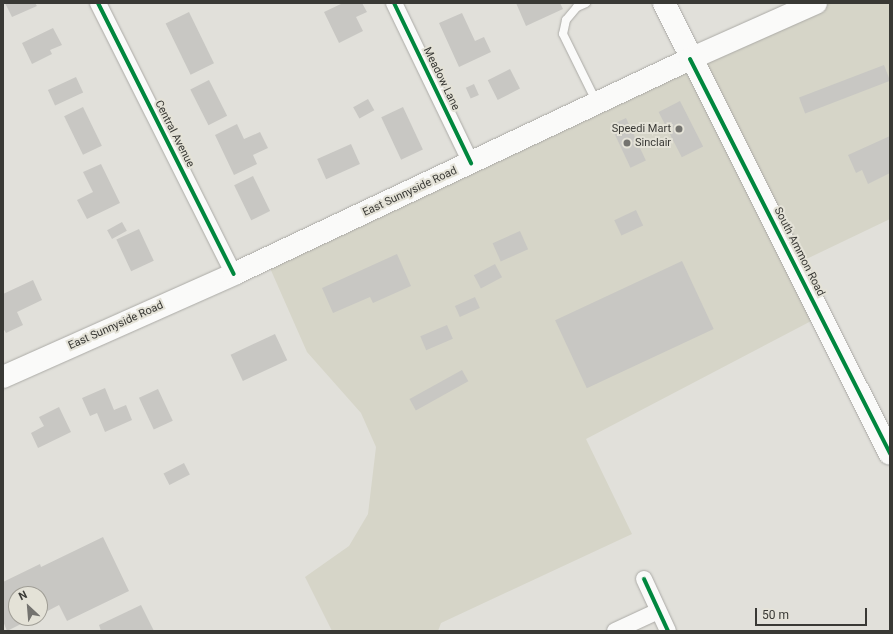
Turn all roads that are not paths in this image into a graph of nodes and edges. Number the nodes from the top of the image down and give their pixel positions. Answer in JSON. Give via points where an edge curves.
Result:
{"nodes":[{"id":1,"x":98,"y":3,"type":"edge"},
{"id":2,"x":394,"y":3,"type":"edge"},
{"id":3,"x":586,"y":3,"type":"edge"},
{"id":4,"x":664,"y":3,"type":"edge"},
{"id":5,"x":816,"y":3,"type":"edge"},
{"id":6,"x":690,"y":59,"type":"junction"},
{"id":7,"x":597,"y":103,"type":"junction"},
{"id":8,"x":471,"y":163,"type":"junction"},
{"id":9,"x":234,"y":274,"type":"junction"},
{"id":10,"x":3,"y":377,"type":"edge"},
{"id":11,"x":890,"y":454,"type":"edge"},
{"id":12,"x":644,"y":579,"type":"dead end"},
{"id":13,"x":658,"y":611,"type":"junction"},
{"id":14,"x":615,"y":631,"type":"edge"},
{"id":15,"x":668,"y":631,"type":"edge"}],
"edges":[{"from":1,"to":9,"type":"street","name":"Central Avenue"},
{"from":2,"to":8,"type":"street","name":"Meadow Lane"},
{"from":3,"to":7,"type":"lane","via":[[578,7],[566,20],[563,34]]},
{"from":4,"to":6,"type":"main road","name":"South Ammon Road"},
{"from":5,"to":6,"type":"main road","name":"East Sunnyside Road"},
{"from":6,"to":7,"type":"main road","name":"East Sunnyside Road"},
{"from":6,"to":11,"type":"main road","name":"South Ammon Road"},
{"from":7,"to":8,"type":"main road","name":"East Sunnyside Road"},
{"from":8,"to":9,"type":"main road","name":"East Sunnyside Road"},
{"from":9,"to":10,"type":"main road","name":"East Sunnyside Road"},
{"from":12,"to":13,"type":"street"},
{"from":13,"to":14,"type":"street"},
{"from":13,"to":15,"type":"street"}]}
